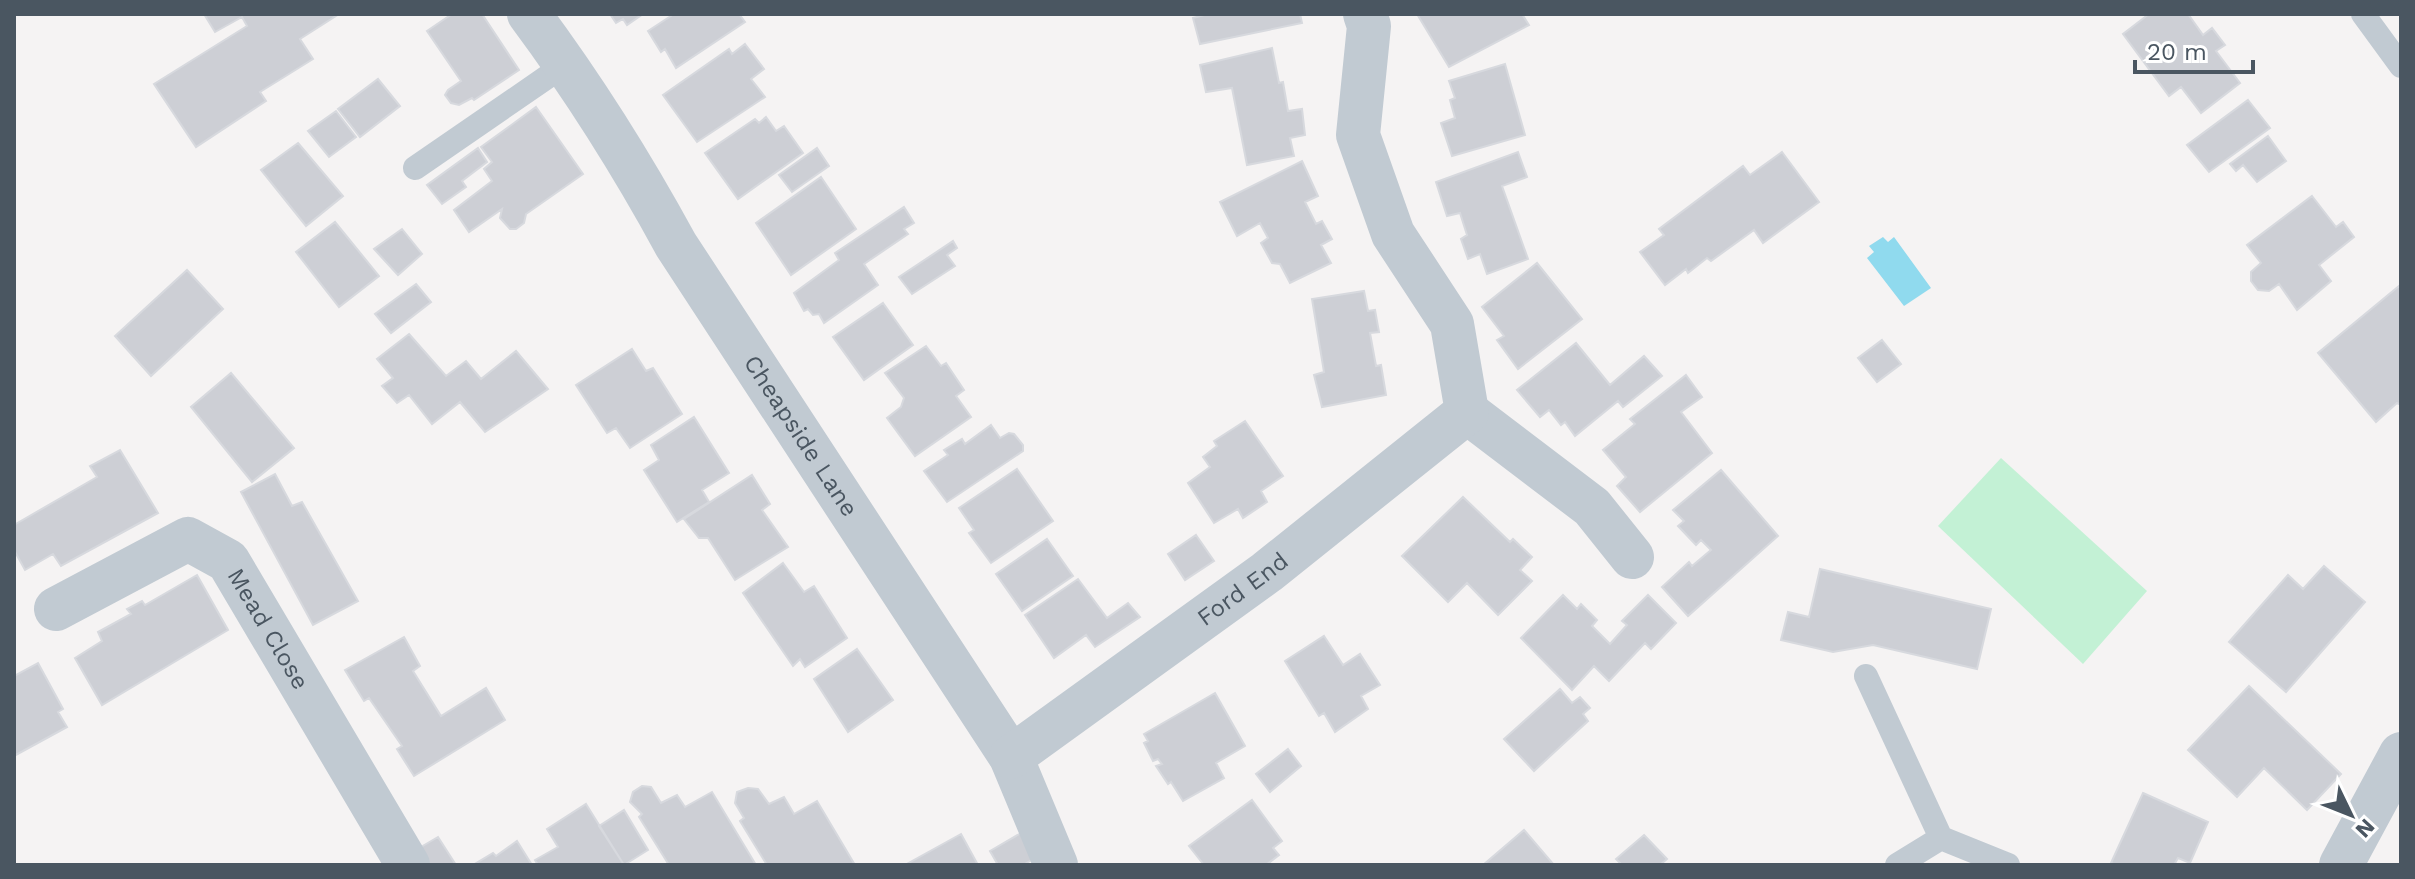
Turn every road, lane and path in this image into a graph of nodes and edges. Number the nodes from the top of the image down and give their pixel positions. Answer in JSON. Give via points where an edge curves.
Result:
{"nodes":[{"id":1,"x":529,"y":14,"type":"edge"},
{"id":2,"x":1365,"y":14,"type":"edge"},
{"id":3,"x":2363,"y":14,"type":"edge"},
{"id":4,"x":566,"y":64,"type":"junction"},
{"id":5,"x":2401,"y":66,"type":"edge"},
{"id":6,"x":415,"y":168,"type":"dead end"},
{"id":7,"x":1467,"y":412,"type":"junction"},
{"id":8,"x":1632,"y":557,"type":"dead end"},
{"id":9,"x":56,"y":609,"type":"dead end"},
{"id":10,"x":1866,"y":676,"type":"dead end"},
{"id":11,"x":2401,"y":754,"type":"edge"},
{"id":12,"x":1011,"y":757,"type":"junction"},
{"id":13,"x":1941,"y":838,"type":"junction"},
{"id":14,"x":408,"y":865,"type":"edge"},
{"id":15,"x":1056,"y":865,"type":"edge"},
{"id":16,"x":1897,"y":865,"type":"edge"},
{"id":17,"x":2008,"y":865,"type":"edge"},
{"id":18,"x":2341,"y":865,"type":"edge"}],
"edges":[{"from":1,"to":4,"type":"street","name":"Cheapside Lane"},
{"from":2,"to":7,"type":"street","via":[[1369,26],[1358,135],[1393,234],[1452,324]]},
{"from":3,"to":5,"type":"lane"},
{"from":4,"to":6,"type":"lane"},
{"from":4,"to":12,"type":"street","name":"Cheapside Lane","via":[[636,171],[676,245]]},
{"from":7,"to":8,"type":"street","via":[[1592,507]]},
{"from":7,"to":12,"type":"street","name":"Ford End","via":[[1267,572]]},
{"from":9,"to":14,"type":"street","name":"Mead Close","via":[[188,539],[228,561]]},
{"from":10,"to":13,"type":"lane"},
{"from":11,"to":18,"type":"street"},
{"from":12,"to":15,"type":"street","name":"Cheapside Lane"},
{"from":13,"to":16,"type":"lane"},
{"from":13,"to":17,"type":"lane"}]}
